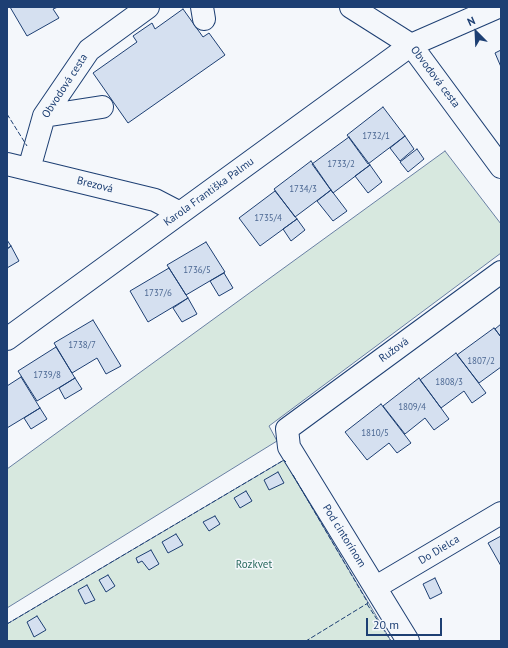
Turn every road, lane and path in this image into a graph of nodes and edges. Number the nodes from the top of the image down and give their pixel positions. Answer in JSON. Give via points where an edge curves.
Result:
{"nodes":[{"id":1,"x":148,"y":7,"type":"edge"},
{"id":2,"x":351,"y":7,"type":"edge"},
{"id":3,"x":498,"y":7,"type":"edge"},
{"id":4,"x":411,"y":45,"type":"junction"},
{"id":5,"x":102,"y":107,"type":"dead end"},
{"id":6,"x":44,"y":116,"type":"junction"},
{"id":7,"x":7,"y":164,"type":"edge"},
{"id":8,"x":501,"y":167,"type":"edge"},
{"id":9,"x":29,"y":169,"type":"junction"},
{"id":10,"x":180,"y":213,"type":"junction"},
{"id":11,"x":501,"y":272,"type":"edge"},
{"id":12,"x":7,"y":339,"type":"edge"},
{"id":13,"x":286,"y":429,"type":"joint"},
{"id":14,"x":501,"y":513,"type":"edge"},
{"id":15,"x":376,"y":587,"type":"junction"},
{"id":16,"x":408,"y":641,"type":"edge"}],
"edges":[{"from":1,"to":6,"type":"street","name":"Obvodová cesta","via":[[89,50]]},
{"from":2,"to":4,"type":"street","name":"Obvodová cesta"},
{"from":3,"to":4,"type":"street","name":"Karola Františka Palmu"},
{"from":4,"to":8,"type":"street","name":"Obvodová cesta"},
{"from":4,"to":10,"type":"street","name":"Karola Františka Palmu"},
{"from":5,"to":6,"type":"street"},
{"from":6,"to":9,"type":"street","name":"Obvodová cesta"},
{"from":7,"to":9,"type":"street","name":"Brezová"},
{"from":9,"to":10,"type":"street","name":"Brezová","via":[[154,200]]},
{"from":10,"to":12,"type":"street","name":"Karola Františka Palmu"},
{"from":11,"to":13,"type":"street","name":"Ružová"},
{"from":13,"to":15,"type":"street","name":"Pod cintorínom","via":[[288,447]]},
{"from":14,"to":15,"type":"street","name":"Do Dielca"},
{"from":15,"to":16,"type":"street","name":"Pod cintorínom"}]}
